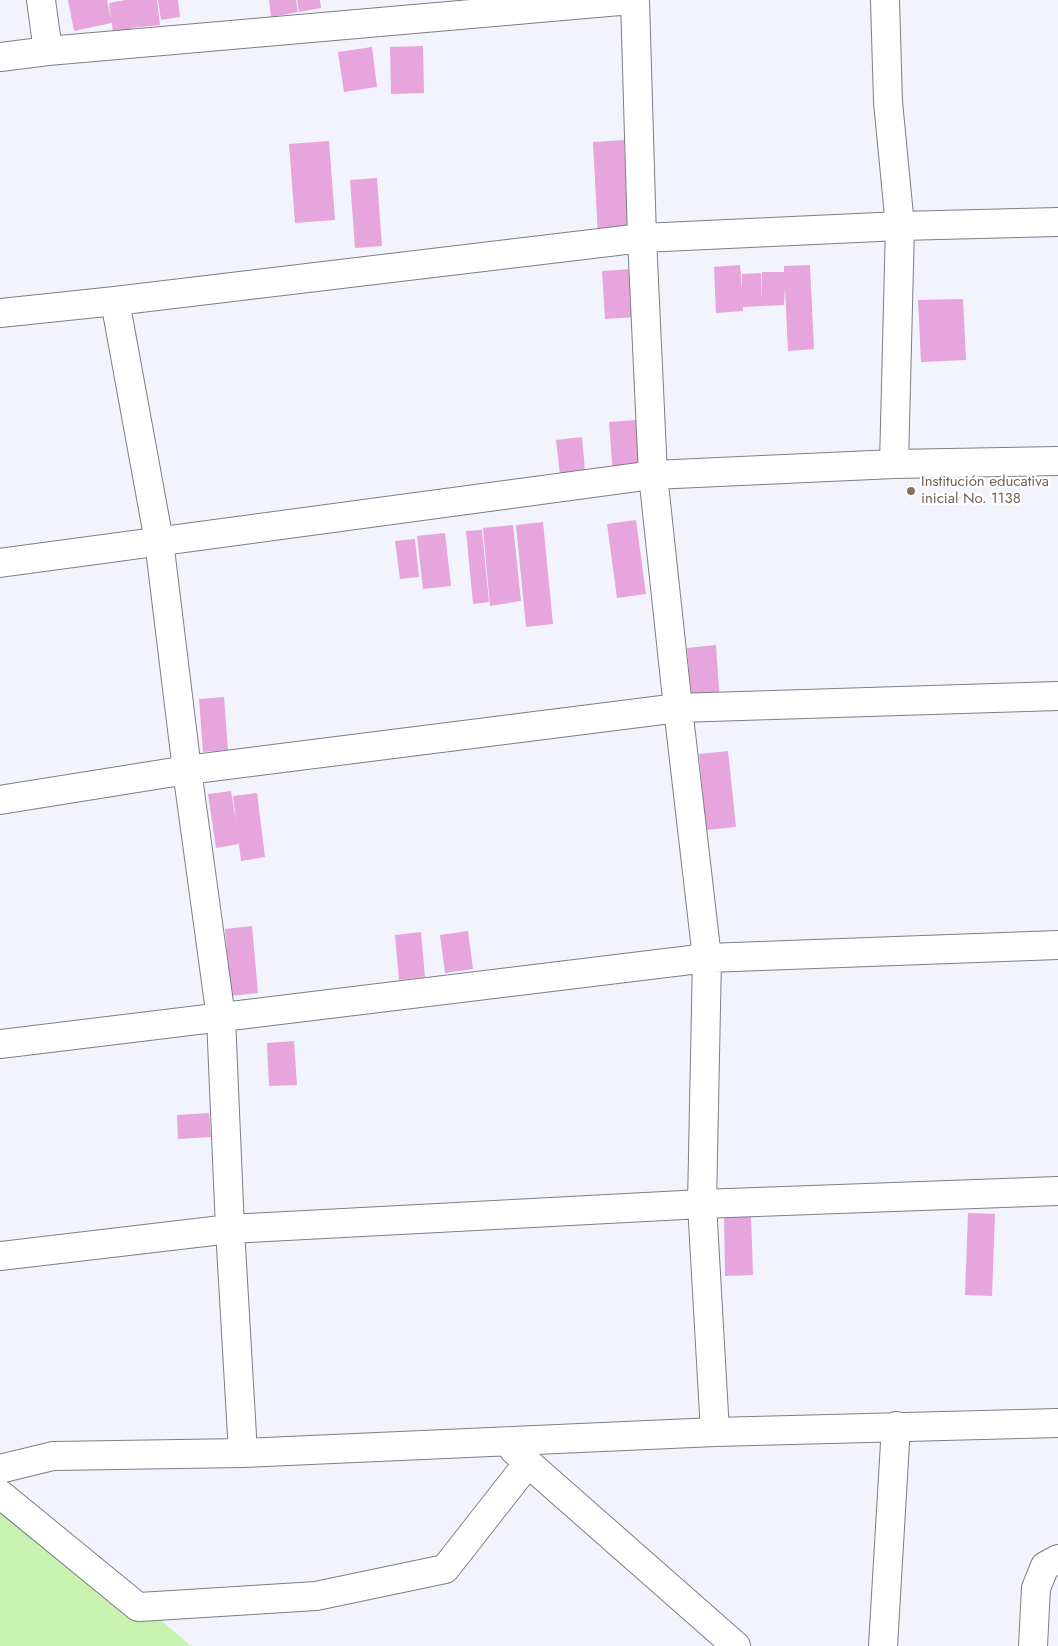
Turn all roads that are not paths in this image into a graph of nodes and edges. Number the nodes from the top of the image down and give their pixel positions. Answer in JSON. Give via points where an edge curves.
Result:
{"nodes":[{"id":1,"x":41,"y":0,"type":"edge"},
{"id":2,"x":633,"y":0,"type":"edge"},
{"id":3,"x":885,"y":0,"type":"edge"},
{"id":4,"x":48,"y":51,"type":"junction"},
{"id":5,"x":0,"y":57,"type":"edge"},
{"id":6,"x":1058,"y":222,"type":"edge"},
{"id":7,"x":900,"y":226,"type":"junction"},
{"id":8,"x":642,"y":238,"type":"junction"},
{"id":9,"x":115,"y":301,"type":"junction"},
{"id":10,"x":0,"y":313,"type":"edge"},
{"id":11,"x":1058,"y":461,"type":"edge"},
{"id":12,"x":894,"y":464,"type":"junction"},
{"id":13,"x":653,"y":475,"type":"junction"},
{"id":14,"x":159,"y":541,"type":"junction"},
{"id":15,"x":0,"y":563,"type":"edge"},
{"id":16,"x":1058,"y":696,"type":"edge"},
{"id":17,"x":678,"y":708,"type":"junction"},
{"id":18,"x":187,"y":770,"type":"junction"},
{"id":19,"x":0,"y":800,"type":"edge"},
{"id":20,"x":1058,"y":944,"type":"edge"},
{"id":21,"x":707,"y":958,"type":"junction"},
{"id":22,"x":221,"y":1018,"type":"junction"},
{"id":23,"x":0,"y":1044,"type":"edge"},
{"id":24,"x":1058,"y":1191,"type":"edge"},
{"id":25,"x":702,"y":1204,"type":"junction"},
{"id":26,"x":230,"y":1229,"type":"junction"},
{"id":27,"x":0,"y":1256,"type":"edge"},
{"id":28,"x":1058,"y":1423,"type":"edge"},
{"id":29,"x":896,"y":1426,"type":"junction"},
{"id":30,"x":715,"y":1432,"type":"junction"},
{"id":31,"x":506,"y":1441,"type":"junction"},
{"id":32,"x":243,"y":1453,"type":"junction"},
{"id":33,"x":528,"y":1463,"type":"junction"},
{"id":34,"x":0,"y":1469,"type":"edge"},
{"id":35,"x":0,"y":1494,"type":"edge"},
{"id":36,"x":1058,"y":1559,"type":"edge"},
{"id":37,"x":736,"y":1646,"type":"edge"},
{"id":38,"x":884,"y":1646,"type":"edge"},
{"id":39,"x":1033,"y":1646,"type":"edge"}],
"edges":[{"from":1,"to":4,"type":"street"},
{"from":2,"to":4,"type":"street"},
{"from":2,"to":8,"type":"street"},
{"from":3,"to":7,"type":"street","via":[[888,102]]},
{"from":4,"to":5,"type":"street"},
{"from":6,"to":7,"type":"street"},
{"from":7,"to":8,"type":"street"},
{"from":7,"to":12,"type":"street"},
{"from":8,"to":9,"type":"street"},
{"from":8,"to":13,"type":"street"},
{"from":9,"to":10,"type":"street"},
{"from":9,"to":14,"type":"street"},
{"from":11,"to":12,"type":"street"},
{"from":12,"to":13,"type":"street"},
{"from":13,"to":14,"type":"street"},
{"from":13,"to":17,"type":"street"},
{"from":14,"to":15,"type":"street"},
{"from":14,"to":18,"type":"street"},
{"from":16,"to":17,"type":"street"},
{"from":17,"to":18,"type":"street"},
{"from":17,"to":21,"type":"street"},
{"from":18,"to":19,"type":"street"},
{"from":18,"to":22,"type":"street"},
{"from":20,"to":21,"type":"street"},
{"from":21,"to":22,"type":"street"},
{"from":21,"to":25,"type":"street"},
{"from":22,"to":23,"type":"street"},
{"from":22,"to":26,"type":"street"},
{"from":24,"to":25,"type":"street"},
{"from":25,"to":26,"type":"street"},
{"from":25,"to":30,"type":"street"},
{"from":26,"to":27,"type":"street"},
{"from":26,"to":32,"type":"street"},
{"from":28,"to":29,"type":"street"},
{"from":29,"to":30,"type":"street"},
{"from":29,"to":38,"type":"street"},
{"from":30,"to":31,"type":"street"},
{"from":31,"to":32,"type":"street"},
{"from":31,"to":33,"type":"street"},
{"from":32,"to":34,"type":"street","via":[[53,1456]]},
{"from":33,"to":35,"type":"street","via":[[445,1569],[316,1596],[186,1604],[138,1606]]},
{"from":33,"to":37,"type":"street"},
{"from":36,"to":39,"type":"street","via":[[1045,1566],[1036,1588]]}]}
